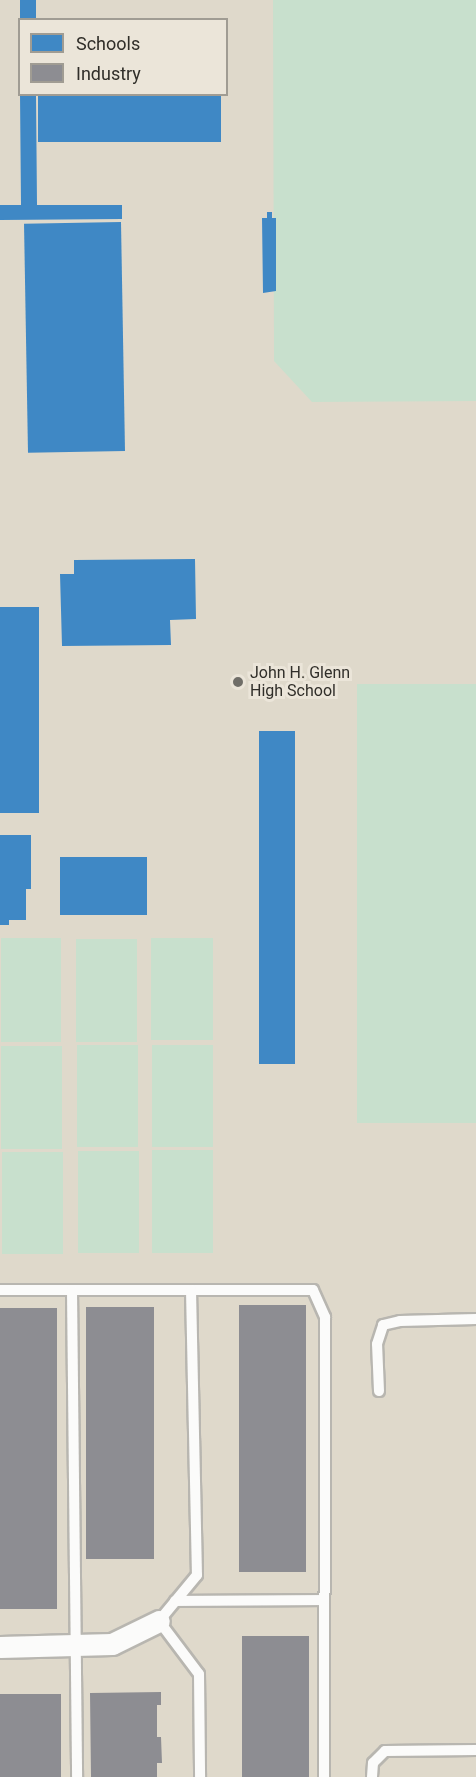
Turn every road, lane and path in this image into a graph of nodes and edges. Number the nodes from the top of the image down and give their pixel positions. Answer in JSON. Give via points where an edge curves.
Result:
{"nodes":[{"id":1,"x":0,"y":1290,"type":"edge"},
{"id":2,"x":72,"y":1290,"type":"junction"},
{"id":3,"x":191,"y":1290,"type":"junction"},
{"id":4,"x":476,"y":1319,"type":"edge"},
{"id":5,"x":379,"y":1391,"type":"dead end"},
{"id":6,"x":324,"y":1600,"type":"junction"},
{"id":7,"x":175,"y":1601,"type":"junction"},
{"id":8,"x":159,"y":1621,"type":"junction"},
{"id":9,"x":76,"y":1645,"type":"junction"},
{"id":10,"x":0,"y":1647,"type":"edge"},
{"id":11,"x":476,"y":1750,"type":"edge"},
{"id":12,"x":77,"y":1777,"type":"edge"},
{"id":13,"x":200,"y":1777,"type":"edge"},
{"id":14,"x":324,"y":1777,"type":"edge"},
{"id":15,"x":372,"y":1777,"type":"edge"}],
"edges":[{"from":1,"to":2,"type":"lane"},
{"from":2,"to":3,"type":"lane"},
{"from":2,"to":9,"type":"lane"},
{"from":3,"to":6,"type":"lane","via":[[313,1290],[325,1317]]},
{"from":3,"to":7,"type":"lane","via":[[197,1575]]},
{"from":4,"to":5,"type":"lane","via":[[383,1325],[377,1344]]},
{"from":6,"to":7,"type":"lane"},
{"from":6,"to":14,"type":"lane"},
{"from":7,"to":8,"type":"lane"},
{"from":8,"to":9,"type":"street","via":[[112,1644]]},
{"from":8,"to":13,"type":"lane","via":[[199,1674]]},
{"from":9,"to":10,"type":"street"},
{"from":9,"to":12,"type":"lane"},
{"from":11,"to":15,"type":"lane","via":[[385,1751],[373,1763]]}]}
